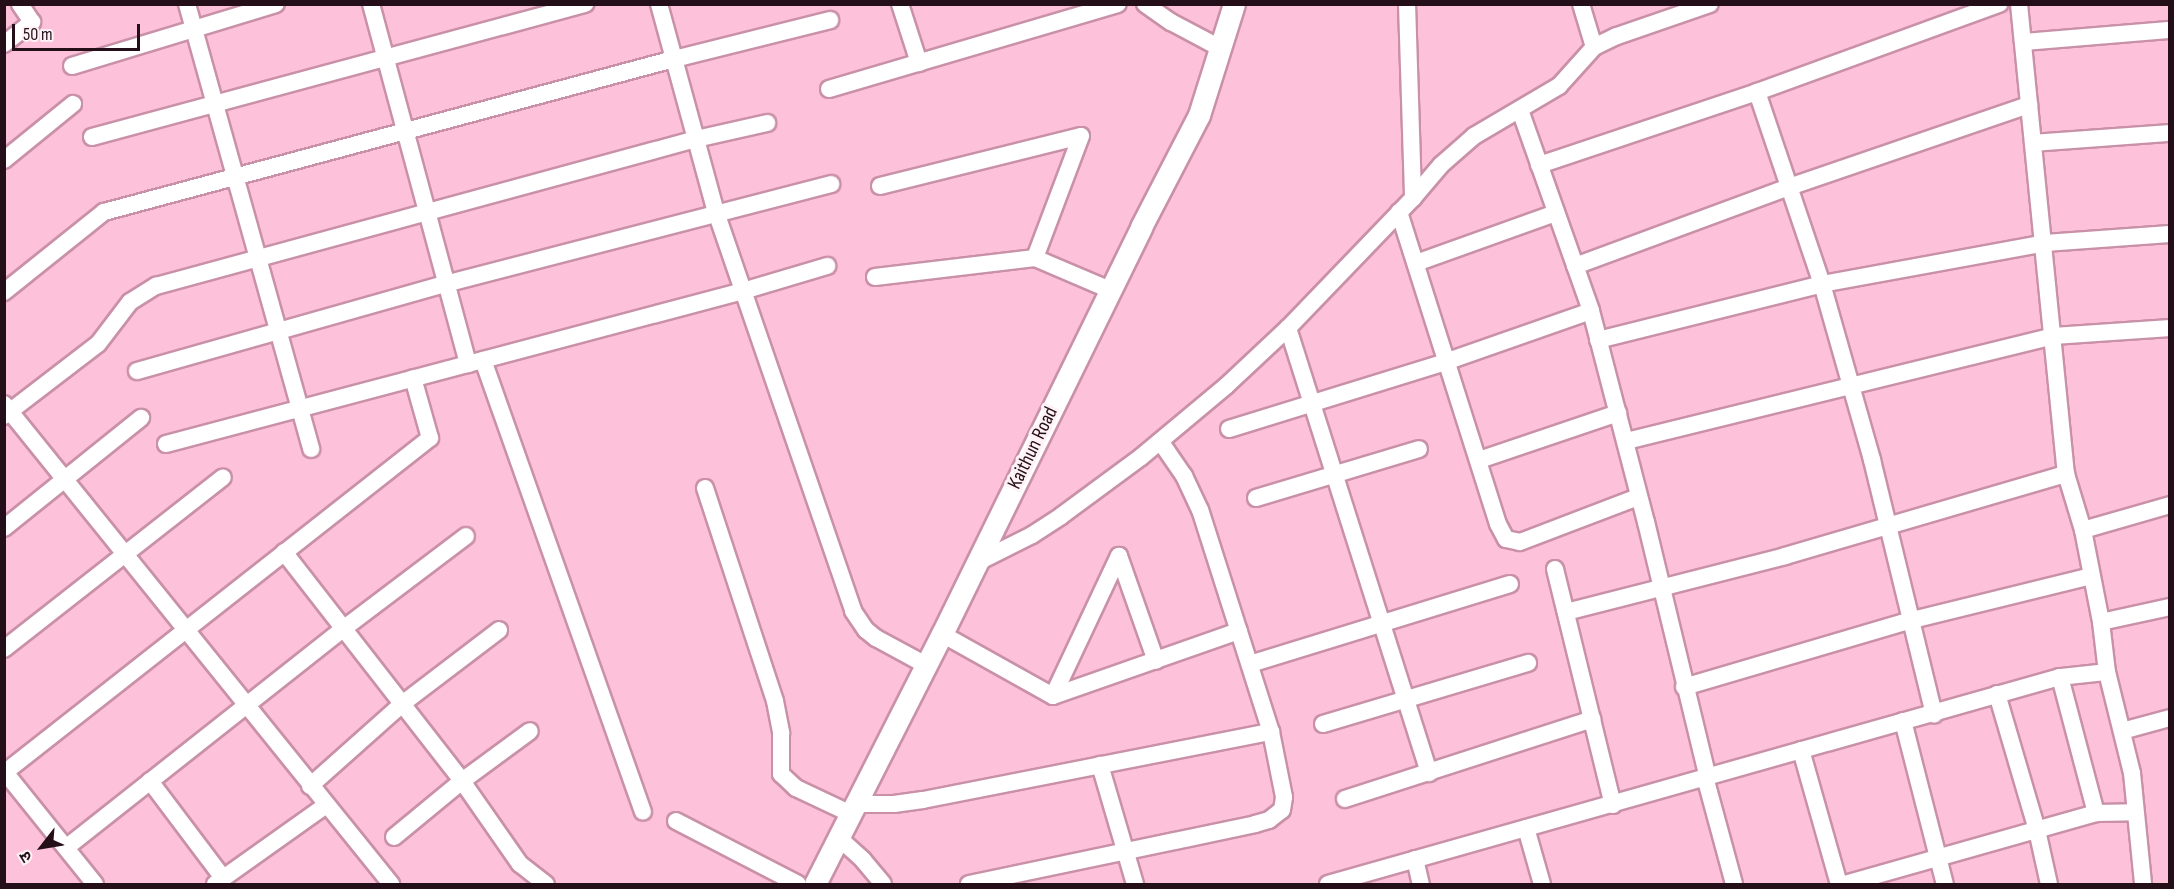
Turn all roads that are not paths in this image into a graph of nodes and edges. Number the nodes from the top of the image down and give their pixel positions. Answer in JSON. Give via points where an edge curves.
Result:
{"nodes":[{"id":1,"x":21,"y":4,"type":"edge"},
{"id":2,"x":187,"y":4,"type":"edge"},
{"id":3,"x":276,"y":4,"type":"edge"},
{"id":4,"x":371,"y":4,"type":"edge"},
{"id":5,"x":585,"y":4,"type":"edge"},
{"id":6,"x":659,"y":4,"type":"edge"},
{"id":7,"x":900,"y":4,"type":"edge"},
{"id":8,"x":1118,"y":4,"type":"edge"},
{"id":9,"x":1145,"y":4,"type":"edge"},
{"id":10,"x":1233,"y":4,"type":"edge"},
{"id":11,"x":1407,"y":4,"type":"edge"},
{"id":12,"x":1581,"y":4,"type":"edge"},
{"id":13,"x":1710,"y":4,"type":"edge"},
{"id":14,"x":1999,"y":4,"type":"edge"},
{"id":15,"x":2019,"y":4,"type":"edge"},
{"id":16,"x":830,"y":20,"type":"dead end"},
{"id":17,"x":194,"y":28,"type":"junction"},
{"id":18,"x":2169,"y":30,"type":"edge"},
{"id":19,"x":2023,"y":42,"type":"junction"},
{"id":20,"x":4,"y":44,"type":"edge"},
{"id":21,"x":1594,"y":47,"type":"junction"},
{"id":22,"x":1222,"y":49,"type":"junction"},
{"id":23,"x":384,"y":58,"type":"junction"},
{"id":24,"x":674,"y":59,"type":"junction"},
{"id":25,"x":919,"y":63,"type":"junction"},
{"id":26,"x":72,"y":66,"type":"dead end"},
{"id":27,"x":829,"y":89,"type":"dead end"},
{"id":28,"x":1758,"y":92,"type":"junction"},
{"id":29,"x":215,"y":102,"type":"junction"},
{"id":30,"x":73,"y":104,"type":"dead end"},
{"id":31,"x":2029,"y":105,"type":"junction"},
{"id":32,"x":1520,"y":110,"type":"junction"},
{"id":33,"x":767,"y":123,"type":"dead end"},
{"id":34,"x":2169,"y":132,"type":"edge"},
{"id":35,"x":404,"y":133,"type":"junction"},
{"id":36,"x":92,"y":137,"type":"dead end"},
{"id":37,"x":696,"y":139,"type":"junction"},
{"id":38,"x":2033,"y":142,"type":"junction"},
{"id":39,"x":4,"y":160,"type":"edge"},
{"id":40,"x":1539,"y":165,"type":"junction"},
{"id":41,"x":237,"y":177,"type":"junction"},
{"id":42,"x":831,"y":184,"type":"dead end"},
{"id":43,"x":880,"y":186,"type":"dead end"},
{"id":44,"x":1790,"y":187,"type":"junction"},
{"id":45,"x":1413,"y":198,"type":"junction"},
{"id":46,"x":716,"y":212,"type":"junction"},
{"id":47,"x":1400,"y":212,"type":"junction"},
{"id":48,"x":426,"y":213,"type":"junction"},
{"id":49,"x":1556,"y":213,"type":"junction"},
{"id":50,"x":2169,"y":234,"type":"edge"},
{"id":51,"x":2045,"y":243,"type":"junction"},
{"id":52,"x":259,"y":258,"type":"junction"},
{"id":53,"x":1035,"y":258,"type":"junction"},
{"id":54,"x":1416,"y":263,"type":"junction"},
{"id":55,"x":827,"y":266,"type":"dead end"},
{"id":56,"x":1575,"y":266,"type":"junction"},
{"id":57,"x":875,"y":277,"type":"dead end"},
{"id":58,"x":445,"y":284,"type":"junction"},
{"id":59,"x":1822,"y":284,"type":"junction"},
{"id":60,"x":1110,"y":290,"type":"junction"},
{"id":61,"x":742,"y":291,"type":"junction"},
{"id":62,"x":4,"y":292,"type":"edge"},
{"id":63,"x":1591,"y":311,"type":"junction"},
{"id":64,"x":1288,"y":328,"type":"junction"},
{"id":65,"x":2169,"y":328,"type":"edge"},
{"id":66,"x":279,"y":332,"type":"junction"},
{"id":67,"x":2054,"y":336,"type":"junction"},
{"id":68,"x":1598,"y":340,"type":"junction"},
{"id":69,"x":1448,"y":361,"type":"junction"},
{"id":70,"x":476,"y":362,"type":"junction"},
{"id":71,"x":137,"y":370,"type":"dead end"},
{"id":72,"x":413,"y":378,"type":"junction"},
{"id":73,"x":1850,"y":385,"type":"junction"},
{"id":74,"x":1312,"y":404,"type":"junction"},
{"id":75,"x":300,"y":408,"type":"junction"},
{"id":76,"x":6,"y":411,"type":"edge"},
{"id":77,"x":1618,"y":413,"type":"junction"},
{"id":78,"x":141,"y":418,"type":"dead end"},
{"id":79,"x":1229,"y":429,"type":"dead end"},
{"id":80,"x":1160,"y":441,"type":"junction"},
{"id":81,"x":1626,"y":441,"type":"junction"},
{"id":82,"x":166,"y":444,"type":"dead end"},
{"id":83,"x":311,"y":449,"type":"dead end"},
{"id":84,"x":1419,"y":449,"type":"dead end"},
{"id":85,"x":1479,"y":460,"type":"junction"},
{"id":86,"x":2066,"y":474,"type":"junction"},
{"id":87,"x":1334,"y":475,"type":"junction"},
{"id":88,"x":224,"y":477,"type":"dead end"},
{"id":89,"x":66,"y":480,"type":"junction"},
{"id":90,"x":705,"y":488,"type":"dead end"},
{"id":91,"x":1638,"y":497,"type":"junction"},
{"id":92,"x":1256,"y":498,"type":"dead end"},
{"id":93,"x":2169,"y":505,"type":"edge"},
{"id":94,"x":1889,"y":525,"type":"junction"},
{"id":95,"x":4,"y":528,"type":"edge"},
{"id":96,"x":2083,"y":530,"type":"junction"},
{"id":97,"x":466,"y":536,"type":"dead end"},
{"id":98,"x":284,"y":552,"type":"junction"},
{"id":99,"x":125,"y":554,"type":"junction"},
{"id":100,"x":976,"y":563,"type":"junction"},
{"id":101,"x":1555,"y":569,"type":"dead end"},
{"id":102,"x":2091,"y":576,"type":"junction"},
{"id":103,"x":1510,"y":585,"type":"dead end"},
{"id":104,"x":1660,"y":588,"type":"junction"},
{"id":105,"x":2169,"y":607,"type":"edge"},
{"id":106,"x":1566,"y":612,"type":"junction"},
{"id":107,"x":1912,"y":620,"type":"junction"},
{"id":108,"x":2101,"y":622,"type":"junction"},
{"id":109,"x":1381,"y":624,"type":"junction"},
{"id":110,"x":343,"y":628,"type":"junction"},
{"id":111,"x":186,"y":630,"type":"junction"},
{"id":112,"x":499,"y":630,"type":"dead end"},
{"id":113,"x":1239,"y":631,"type":"junction"},
{"id":114,"x":942,"y":634,"type":"junction"},
{"id":115,"x":4,"y":649,"type":"edge"},
{"id":116,"x":1156,"y":661,"type":"junction"},
{"id":117,"x":1528,"y":663,"type":"dead end"},
{"id":118,"x":1250,"y":664,"type":"junction"},
{"id":119,"x":926,"y":665,"type":"junction"},
{"id":120,"x":2107,"y":672,"type":"junction"},
{"id":121,"x":2060,"y":677,"type":"junction"},
{"id":122,"x":1684,"y":687,"type":"junction"},
{"id":123,"x":1998,"y":694,"type":"junction"},
{"id":124,"x":1053,"y":696,"type":"junction"},
{"id":125,"x":1406,"y":700,"type":"junction"},
{"id":126,"x":402,"y":704,"type":"junction"},
{"id":127,"x":248,"y":706,"type":"junction"},
{"id":128,"x":1934,"y":715,"type":"junction"},
{"id":129,"x":2169,"y":718,"type":"edge"},
{"id":130,"x":1592,"y":719,"type":"junction"},
{"id":131,"x":1903,"y":721,"type":"junction"},
{"id":132,"x":1323,"y":724,"type":"dead end"},
{"id":133,"x":531,"y":731,"type":"dead end"},
{"id":134,"x":2122,"y":731,"type":"junction"},
{"id":135,"x":1271,"y":732,"type":"junction"},
{"id":136,"x":1801,"y":750,"type":"junction"},
{"id":137,"x":1100,"y":765,"type":"junction"},
{"id":138,"x":5,"y":772,"type":"edge"},
{"id":139,"x":1429,"y":773,"type":"junction"},
{"id":140,"x":1707,"y":778,"type":"junction"},
{"id":141,"x":150,"y":781,"type":"junction"},
{"id":142,"x":462,"y":781,"type":"junction"},
{"id":143,"x":310,"y":786,"type":"junction"},
{"id":144,"x":1345,"y":799,"type":"dead end"},
{"id":145,"x":326,"y":805,"type":"junction"},
{"id":146,"x":1613,"y":805,"type":"junction"},
{"id":147,"x":854,"y":809,"type":"junction"},
{"id":148,"x":643,"y":811,"type":"dead end"},
{"id":149,"x":2135,"y":812,"type":"junction"},
{"id":150,"x":2096,"y":813,"type":"junction"},
{"id":151,"x":676,"y":821,"type":"dead end"},
{"id":152,"x":1526,"y":828,"type":"junction"},
{"id":153,"x":2037,"y":830,"type":"junction"},
{"id":154,"x":394,"y":837,"type":"dead end"},
{"id":155,"x":840,"y":839,"type":"junction"},
{"id":156,"x":67,"y":847,"type":"junction"},
{"id":157,"x":1126,"y":851,"type":"junction"},
{"id":158,"x":1940,"y":858,"type":"junction"},
{"id":159,"x":1415,"y":859,"type":"junction"},
{"id":160,"x":219,"y":881,"type":"edge"},
{"id":161,"x":385,"y":883,"type":"edge"},
{"id":162,"x":1336,"y":884,"type":"edge"},
{"id":163,"x":95,"y":885,"type":"edge"},
{"id":164,"x":546,"y":885,"type":"edge"},
{"id":165,"x":798,"y":885,"type":"edge"},
{"id":166,"x":815,"y":885,"type":"edge"},
{"id":167,"x":883,"y":885,"type":"edge"},
{"id":168,"x":969,"y":885,"type":"edge"},
{"id":169,"x":1135,"y":885,"type":"edge"},
{"id":170,"x":1421,"y":885,"type":"edge"},
{"id":171,"x":1542,"y":885,"type":"edge"},
{"id":172,"x":1734,"y":885,"type":"edge"},
{"id":173,"x":1839,"y":885,"type":"edge"},
{"id":174,"x":1845,"y":885,"type":"edge"},
{"id":175,"x":1945,"y":885,"type":"edge"},
{"id":176,"x":2049,"y":885,"type":"edge"},
{"id":177,"x":2143,"y":885,"type":"edge"}],
"edges":[{"from":1,"to":20,"type":"street","via":[[32,22]]},
{"from":2,"to":17,"type":"street"},
{"from":3,"to":17,"type":"street"},
{"from":4,"to":23,"type":"street"},
{"from":5,"to":23,"type":"street"},
{"from":6,"to":24,"type":"street"},
{"from":7,"to":25,"type":"street"},
{"from":8,"to":25,"type":"street"},
{"from":9,"to":22,"type":"street"},
{"from":10,"to":22,"type":"street","name":"Kaithun Road"},
{"from":11,"to":45,"type":"street"},
{"from":12,"to":21,"type":"street"},
{"from":13,"to":21,"type":"street"},
{"from":14,"to":28,"type":"street"},
{"from":15,"to":19,"type":"street"},
{"from":16,"to":24,"type":"street"},
{"from":17,"to":26,"type":"street"},
{"from":17,"to":29,"type":"street"},
{"from":18,"to":19,"type":"street"},
{"from":19,"to":31,"type":"street"},
{"from":21,"to":32,"type":"street","via":[[1559,86]]},
{"from":22,"to":60,"type":"street","name":"Kaithun Road","via":[[1199,116]]},
{"from":23,"to":29,"type":"street"},
{"from":23,"to":35,"type":"street"},
{"from":24,"to":35,"type":"street"},
{"from":24,"to":37,"type":"street"},
{"from":25,"to":27,"type":"street"},
{"from":28,"to":40,"type":"street"},
{"from":28,"to":44,"type":"street"},
{"from":29,"to":36,"type":"street"},
{"from":29,"to":41,"type":"street"},
{"from":30,"to":39,"type":"street"},
{"from":31,"to":38,"type":"street"},
{"from":31,"to":44,"type":"street"},
{"from":32,"to":40,"type":"street"},
{"from":32,"to":45,"type":"street","via":[[1455,151]]},
{"from":33,"to":37,"type":"street"},
{"from":34,"to":38,"type":"street"},
{"from":35,"to":41,"type":"street"},
{"from":35,"to":48,"type":"street"},
{"from":37,"to":46,"type":"street"},
{"from":37,"to":48,"type":"street"},
{"from":38,"to":51,"type":"street"},
{"from":40,"to":49,"type":"street"},
{"from":41,"to":52,"type":"street"},
{"from":41,"to":62,"type":"street","via":[[104,212]]},
{"from":42,"to":46,"type":"street"},
{"from":43,"to":53,"type":"street","via":[[1081,136]]},
{"from":44,"to":56,"type":"street"},
{"from":44,"to":59,"type":"street"},
{"from":45,"to":47,"type":"street"},
{"from":46,"to":58,"type":"street"},
{"from":46,"to":61,"type":"street"},
{"from":47,"to":54,"type":"street"},
{"from":47,"to":64,"type":"street"},
{"from":48,"to":52,"type":"street"},
{"from":48,"to":58,"type":"street"},
{"from":49,"to":54,"type":"street"},
{"from":49,"to":56,"type":"street"},
{"from":50,"to":51,"type":"street"},
{"from":51,"to":59,"type":"street"},
{"from":51,"to":67,"type":"street"},
{"from":52,"to":66,"type":"street"},
{"from":52,"to":76,"type":"street","via":[[156,286],[138,295],[98,345]]},
{"from":53,"to":57,"type":"street"},
{"from":53,"to":60,"type":"street"},
{"from":54,"to":69,"type":"street"},
{"from":55,"to":61,"type":"street"},
{"from":56,"to":63,"type":"street"},
{"from":58,"to":66,"type":"street"},
{"from":58,"to":70,"type":"street"},
{"from":59,"to":68,"type":"street"},
{"from":59,"to":73,"type":"street"},
{"from":60,"to":100,"type":"street","name":"Kaithun Road"},
{"from":61,"to":70,"type":"street"},
{"from":61,"to":119,"type":"street","via":[[853,611],[876,638]]},
{"from":63,"to":68,"type":"street"},
{"from":63,"to":69,"type":"street"},
{"from":64,"to":74,"type":"street"},
{"from":64,"to":80,"type":"street"},
{"from":65,"to":67,"type":"street"},
{"from":66,"to":71,"type":"street"},
{"from":66,"to":75,"type":"street"},
{"from":67,"to":73,"type":"street"},
{"from":67,"to":86,"type":"street"},
{"from":68,"to":77,"type":"street"},
{"from":69,"to":74,"type":"street"},
{"from":69,"to":85,"type":"street"},
{"from":70,"to":72,"type":"street"},
{"from":70,"to":148,"type":"street"},
{"from":72,"to":75,"type":"street"},
{"from":72,"to":98,"type":"street","via":[[430,438]]},
{"from":73,"to":81,"type":"street"},
{"from":73,"to":94,"type":"street"},
{"from":74,"to":79,"type":"street"},
{"from":74,"to":87,"type":"street"},
{"from":75,"to":82,"type":"street"},
{"from":75,"to":83,"type":"street"},
{"from":76,"to":89,"type":"street"},
{"from":77,"to":81,"type":"street"},
{"from":77,"to":85,"type":"street"},
{"from":78,"to":89,"type":"street"},
{"from":80,"to":100,"type":"street","via":[[1047,526]]},
{"from":80,"to":113,"type":"street","via":[[1184,476],[1200,510]]},
{"from":81,"to":91,"type":"street"},
{"from":84,"to":87,"type":"street"},
{"from":85,"to":91,"type":"street","via":[[1498,524],[1512,542]]},
{"from":86,"to":94,"type":"street"},
{"from":86,"to":96,"type":"street"},
{"from":87,"to":92,"type":"street"},
{"from":87,"to":109,"type":"street"},
{"from":88,"to":99,"type":"street"},
{"from":89,"to":95,"type":"street"},
{"from":89,"to":99,"type":"street"},
{"from":90,"to":147,"type":"street","via":[[776,701],[782,774],[790,785]]},
{"from":91,"to":104,"type":"street"},
{"from":93,"to":96,"type":"street"},
{"from":94,"to":104,"type":"street"},
{"from":94,"to":107,"type":"street"},
{"from":96,"to":102,"type":"street"},
{"from":97,"to":110,"type":"street"},
{"from":98,"to":110,"type":"street"},
{"from":98,"to":111,"type":"street"},
{"from":99,"to":111,"type":"street"},
{"from":99,"to":115,"type":"street"},
{"from":100,"to":114,"type":"street","name":"Kaithun Road"},
{"from":101,"to":106,"type":"street"},
{"from":102,"to":107,"type":"street"},
{"from":102,"to":108,"type":"street"},
{"from":103,"to":109,"type":"street"},
{"from":104,"to":106,"type":"street"},
{"from":104,"to":122,"type":"street"},
{"from":105,"to":108,"type":"street"},
{"from":106,"to":130,"type":"street"},
{"from":107,"to":122,"type":"street"},
{"from":107,"to":128,"type":"street"},
{"from":108,"to":120,"type":"street"},
{"from":109,"to":118,"type":"street"},
{"from":109,"to":125,"type":"street"},
{"from":110,"to":126,"type":"street"},
{"from":110,"to":127,"type":"street"},
{"from":111,"to":127,"type":"street"},
{"from":111,"to":138,"type":"street"},
{"from":112,"to":126,"type":"street"},
{"from":113,"to":116,"type":"street"},
{"from":113,"to":118,"type":"street"},
{"from":114,"to":119,"type":"street","name":"Kaithun Road"},
{"from":114,"to":124,"type":"street"},
{"from":116,"to":124,"type":"street"},
{"from":116,"to":124,"type":"street","via":[[1119,556]]},
{"from":117,"to":125,"type":"street"},
{"from":118,"to":135,"type":"street"},
{"from":119,"to":147,"type":"street","name":"Kaithun Road"},
{"from":120,"to":121,"type":"street"},
{"from":120,"to":134,"type":"street"},
{"from":121,"to":123,"type":"street"},
{"from":121,"to":150,"type":"street"},
{"from":122,"to":140,"type":"street"},
{"from":123,"to":128,"type":"street"},
{"from":123,"to":153,"type":"street"},
{"from":125,"to":132,"type":"street"},
{"from":125,"to":139,"type":"street"},
{"from":126,"to":142,"type":"street"},
{"from":126,"to":143,"type":"street"},
{"from":127,"to":141,"type":"street"},
{"from":127,"to":143,"type":"street"},
{"from":128,"to":131,"type":"street"},
{"from":129,"to":134,"type":"street"},
{"from":130,"to":139,"type":"street"},
{"from":130,"to":146,"type":"street"},
{"from":131,"to":136,"type":"street"},
{"from":131,"to":158,"type":"street"},
{"from":133,"to":142,"type":"street"},
{"from":134,"to":149,"type":"street","via":[[2132,773]]},
{"from":135,"to":137,"type":"street"},
{"from":135,"to":157,"type":"street","via":[[1284,797],[1278,814],[1255,824]]},
{"from":136,"to":140,"type":"street"},
{"from":136,"to":173,"type":"street"},
{"from":137,"to":147,"type":"street","via":[[923,800]]},
{"from":137,"to":157,"type":"street"},
{"from":138,"to":156,"type":"street"},
{"from":139,"to":144,"type":"street"},
{"from":140,"to":146,"type":"street"},
{"from":140,"to":172,"type":"street"},
{"from":141,"to":156,"type":"street"},
{"from":141,"to":160,"type":"street"},
{"from":142,"to":154,"type":"street"},
{"from":142,"to":164,"type":"street","via":[[520,864]]},
{"from":143,"to":145,"type":"street"},
{"from":145,"to":160,"type":"street"},
{"from":145,"to":161,"type":"street"},
{"from":146,"to":152,"type":"street"},
{"from":147,"to":155,"type":"street","name":"Kaithun Road"},
{"from":149,"to":150,"type":"street"},
{"from":149,"to":177,"type":"street"},
{"from":150,"to":153,"type":"street"},
{"from":151,"to":165,"type":"street"},
{"from":152,"to":159,"type":"street"},
{"from":152,"to":171,"type":"street"},
{"from":153,"to":158,"type":"street"},
{"from":153,"to":176,"type":"street"},
{"from":155,"to":166,"type":"street","name":"Kaithun Road"},
{"from":155,"to":167,"type":"street"},
{"from":156,"to":163,"type":"street"},
{"from":157,"to":168,"type":"street"},
{"from":157,"to":169,"type":"street"},
{"from":158,"to":174,"type":"street"},
{"from":158,"to":175,"type":"street"},
{"from":159,"to":162,"type":"street"},
{"from":159,"to":170,"type":"street"}]}
